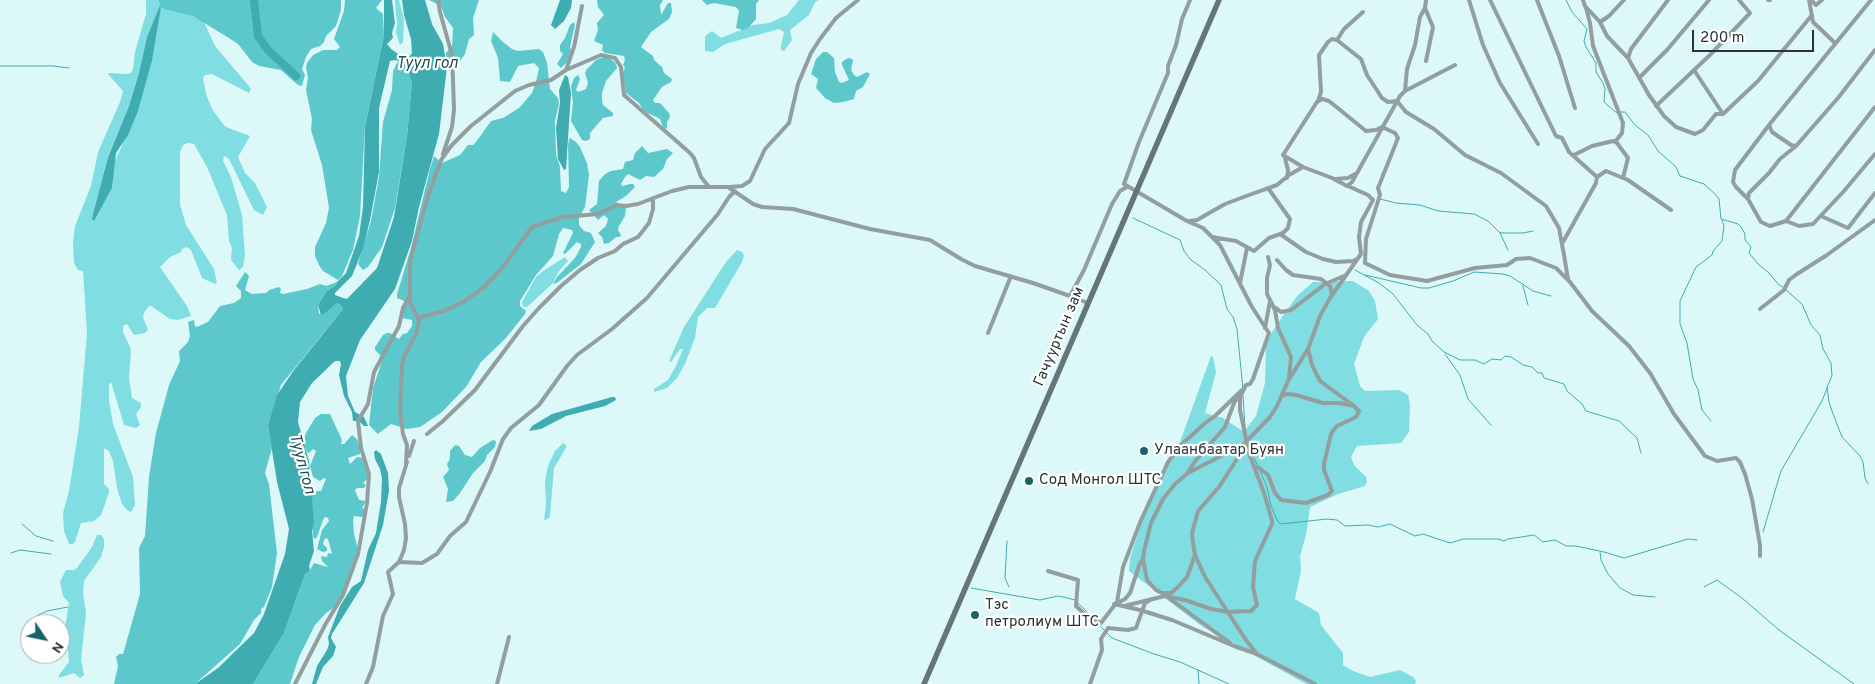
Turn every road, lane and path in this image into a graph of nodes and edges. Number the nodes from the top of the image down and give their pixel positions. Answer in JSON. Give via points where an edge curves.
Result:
{"nodes":[{"id":1,"x":438,"y":0,"type":"edge"},
{"id":2,"x":858,"y":0,"type":"edge"},
{"id":3,"x":1190,"y":0,"type":"edge"},
{"id":4,"x":1219,"y":0,"type":"edge"},
{"id":5,"x":1426,"y":0,"type":"edge"},
{"id":6,"x":1469,"y":0,"type":"edge"},
{"id":7,"x":1490,"y":0,"type":"edge"},
{"id":8,"x":1537,"y":0,"type":"edge"},
{"id":9,"x":1583,"y":0,"type":"edge"},
{"id":10,"x":1624,"y":0,"type":"edge"},
{"id":11,"x":1668,"y":0,"type":"edge"},
{"id":12,"x":1709,"y":0,"type":"edge"},
{"id":13,"x":1739,"y":0,"type":"edge"},
{"id":14,"x":1810,"y":0,"type":"edge"},
{"id":15,"x":1822,"y":0,"type":"edge"},
{"id":16,"x":1871,"y":0,"type":"edge"},
{"id":17,"x":582,"y":6,"type":"dead end"},
{"id":18,"x":1585,"y":6,"type":"junction"},
{"id":19,"x":1425,"y":8,"type":"junction"},
{"id":20,"x":1363,"y":12,"type":"dead end"},
{"id":21,"x":1812,"y":15,"type":"junction"},
{"id":22,"x":1600,"y":22,"type":"junction"},
{"id":23,"x":1337,"y":40,"type":"junction"},
{"id":24,"x":1835,"y":43,"type":"junction"},
{"id":25,"x":1875,"y":50,"type":"edge"},
{"id":26,"x":1628,"y":58,"type":"junction"},
{"id":27,"x":1426,"y":61,"type":"dead end"},
{"id":28,"x":1455,"y":65,"type":"dead end"},
{"id":29,"x":566,"y":70,"type":"junction"},
{"id":30,"x":1694,"y":70,"type":"junction"},
{"id":31,"x":1640,"y":77,"type":"junction"},
{"id":32,"x":1406,"y":91,"type":"junction"},
{"id":33,"x":1396,"y":101,"type":"junction"},
{"id":34,"x":1318,"y":102,"type":"junction"},
{"id":35,"x":1656,"y":106,"type":"junction"},
{"id":36,"x":1875,"y":107,"type":"edge"},
{"id":37,"x":1575,"y":108,"type":"dead end"},
{"id":38,"x":1723,"y":114,"type":"junction"},
{"id":39,"x":1769,"y":125,"type":"junction"},
{"id":40,"x":1382,"y":127,"type":"junction"},
{"id":41,"x":1615,"y":142,"type":"junction"},
{"id":42,"x":1538,"y":144,"type":"dead end"},
{"id":43,"x":1796,"y":146,"type":"junction"},
{"id":44,"x":1875,"y":154,"type":"edge"},
{"id":45,"x":1574,"y":155,"type":"junction"},
{"id":46,"x":1285,"y":158,"type":"junction"},
{"id":47,"x":441,"y":160,"type":"junction"},
{"id":48,"x":1303,"y":168,"type":"junction"},
{"id":49,"x":1358,"y":171,"type":"junction"},
{"id":50,"x":1286,"y":178,"type":"junction"},
{"id":51,"x":1332,"y":178,"type":"junction"},
{"id":52,"x":1597,"y":178,"type":"junction"},
{"id":53,"x":1623,"y":178,"type":"junction"},
{"id":54,"x":1348,"y":186,"type":"junction"},
{"id":55,"x":709,"y":187,"type":"junction"},
{"id":56,"x":728,"y":187,"type":"junction"},
{"id":57,"x":1127,"y":187,"type":"junction"},
{"id":58,"x":1268,"y":188,"type":"junction"},
{"id":59,"x":734,"y":191,"type":"junction"},
{"id":60,"x":1136,"y":192,"type":"junction"},
{"id":61,"x":1875,"y":193,"type":"edge"},
{"id":62,"x":653,"y":199,"type":"junction"},
{"id":63,"x":1748,"y":199,"type":"junction"},
{"id":64,"x":1671,"y":210,"type":"dead end"},
{"id":65,"x":1821,"y":216,"type":"junction"},
{"id":66,"x":1875,"y":220,"type":"edge"},
{"id":67,"x":1187,"y":221,"type":"junction"},
{"id":68,"x":1786,"y":221,"type":"junction"},
{"id":69,"x":1280,"y":234,"type":"junction"},
{"id":70,"x":1212,"y":237,"type":"junction"},
{"id":71,"x":1247,"y":248,"type":"junction"},
{"id":72,"x":1563,"y":250,"type":"junction"},
{"id":73,"x":1268,"y":257,"type":"dead end"},
{"id":74,"x":1359,"y":257,"type":"junction"},
{"id":75,"x":1278,"y":260,"type":"dead end"},
{"id":76,"x":1011,"y":276,"type":"junction"},
{"id":77,"x":1344,"y":276,"type":"junction"},
{"id":78,"x":1570,"y":282,"type":"junction"},
{"id":79,"x":1240,"y":283,"type":"junction"},
{"id":80,"x":1326,"y":283,"type":"junction"},
{"id":81,"x":1332,"y":294,"type":"junction"},
{"id":82,"x":410,"y":295,"type":"junction"},
{"id":83,"x":1070,"y":296,"type":"junction"},
{"id":84,"x":1270,"y":301,"type":"junction"},
{"id":85,"x":1088,"y":303,"type":"junction"},
{"id":86,"x":1274,"y":306,"type":"junction"},
{"id":87,"x":1760,"y":309,"type":"dead end"},
{"id":88,"x":418,"y":318,"type":"junction"},
{"id":89,"x":1265,"y":328,"type":"junction"},
{"id":90,"x":988,"y":333,"type":"dead end"},
{"id":91,"x":1308,"y":349,"type":"junction"},
{"id":92,"x":1244,"y":387,"type":"junction"},
{"id":93,"x":1286,"y":387,"type":"junction"},
{"id":94,"x":1282,"y":396,"type":"junction"},
{"id":95,"x":1354,"y":406,"type":"junction"},
{"id":96,"x":427,"y":434,"type":"dead end"},
{"id":97,"x":1246,"y":440,"type":"junction"},
{"id":98,"x":414,"y":441,"type":"dead end"},
{"id":99,"x":1221,"y":456,"type":"dead end"},
{"id":100,"x":406,"y":463,"type":"junction"},
{"id":101,"x":1258,"y":467,"type":"dead end"},
{"id":102,"x":1188,"y":473,"type":"junction"},
{"id":103,"x":1194,"y":555,"type":"junction"},
{"id":104,"x":1760,"y":556,"type":"dead end"},
{"id":105,"x":1143,"y":559,"type":"junction"},
{"id":106,"x":399,"y":562,"type":"junction"},
{"id":107,"x":1048,"y":571,"type":"dead end"},
{"id":108,"x":1165,"y":596,"type":"junction"},
{"id":109,"x":1157,"y":597,"type":"junction"},
{"id":110,"x":1114,"y":604,"type":"junction"},
{"id":111,"x":1124,"y":606,"type":"junction"},
{"id":112,"x":1142,"y":611,"type":"junction"},
{"id":113,"x":1228,"y":612,"type":"junction"},
{"id":114,"x":509,"y":637,"type":"dead end"},
{"id":115,"x":1234,"y":646,"type":"junction"},
{"id":116,"x":1257,"y":654,"type":"junction"},
{"id":117,"x":295,"y":684,"type":"edge"},
{"id":118,"x":366,"y":684,"type":"edge"},
{"id":119,"x":497,"y":684,"type":"edge"},
{"id":120,"x":924,"y":684,"type":"edge"},
{"id":121,"x":1090,"y":684,"type":"edge"},
{"id":122,"x":1315,"y":684,"type":"edge"}],
"edges":[{"from":1,"to":47,"type":"street","via":[[452,55],[454,110]]},
{"from":2,"to":56,"type":"street","via":[[836,18],[816,46],[798,84],[789,123],[765,149],[750,181],[742,186]]},
{"from":3,"to":57,"type":"street","via":[[1168,72],[1125,178]]},
{"from":4,"to":60,"type":"main road","name":"Гачууртын зам"},
{"from":5,"to":19,"type":"street"},
{"from":6,"to":42,"type":"street","via":[[1483,45],[1500,83]]},
{"from":7,"to":45,"type":"street","via":[[1556,136],[1562,138]]},
{"from":8,"to":37,"type":"street"},
{"from":9,"to":18,"type":"street"},
{"from":10,"to":22,"type":"street"},
{"from":11,"to":26,"type":"street","via":[[1630,49]]},
{"from":12,"to":31,"type":"street"},
{"from":13,"to":30,"type":"street","via":[[1750,13]]},
{"from":14,"to":15,"type":"street","via":[[1816,5]]},
{"from":14,"to":21,"type":"street"},
{"from":16,"to":24,"type":"street"},
{"from":17,"to":29,"type":"street"},
{"from":18,"to":22,"type":"street"},
{"from":18,"to":41,"type":"street","via":[[1593,46],[1623,123],[1622,134]]},
{"from":19,"to":27,"type":"street","via":[[1433,27]]},
{"from":19,"to":32,"type":"street","via":[[1407,69]]},
{"from":20,"to":23,"type":"street"},
{"from":21,"to":24,"type":"street","via":[[1813,22]]},
{"from":21,"to":38,"type":"street","via":[[1758,81]]},
{"from":22,"to":26,"type":"street","via":[[1607,36]]},
{"from":23,"to":33,"type":"street","via":[[1361,59],[1382,98],[1388,102]]},
{"from":23,"to":34,"type":"street","via":[[1328,42],[1319,55],[1321,92]]},
{"from":24,"to":39,"type":"street"},
{"from":25,"to":43,"type":"street"},
{"from":26,"to":31,"type":"street"},
{"from":28,"to":32,"type":"street"},
{"from":29,"to":47,"type":"street","via":[[551,80],[515,91],[471,126]]},
{"from":29,"to":55,"type":"street","via":[[601,55],[615,58],[621,67],[624,94],[690,153]]},
{"from":30,"to":35,"type":"street"},
{"from":30,"to":38,"type":"street"},
{"from":31,"to":35,"type":"street"},
{"from":32,"to":33,"type":"street"},
{"from":33,"to":40,"type":"street"},
{"from":33,"to":72,"type":"street","via":[[1406,112],[1466,155],[1501,173],[1546,206],[1559,228]]},
{"from":34,"to":40,"type":"street","via":[[1322,99],[1330,101],[1366,131]]},
{"from":34,"to":46,"type":"street","via":[[1286,149]]},
{"from":35,"to":38,"type":"street","via":[[1676,127],[1695,134],[1703,130],[1716,114]]},
{"from":36,"to":68,"type":"street"},
{"from":39,"to":43,"type":"street","via":[[1772,132]]},
{"from":39,"to":63,"type":"street","via":[[1733,176],[1736,187]]},
{"from":40,"to":49,"type":"street"},
{"from":40,"to":78,"type":"street","via":[[1398,138],[1378,188],[1380,195],[1366,239],[1365,263],[1390,275],[1427,280],[1475,268],[1507,265],[1516,258],[1530,258],[1556,268]]},
{"from":41,"to":45,"type":"street","via":[[1592,146]]},
{"from":41,"to":53,"type":"street","via":[[1628,158]]},
{"from":43,"to":63,"type":"street","via":[[1749,193]]},
{"from":44,"to":65,"type":"street"},
{"from":45,"to":52,"type":"street"},
{"from":46,"to":48,"type":"street"},
{"from":46,"to":50,"type":"street"},
{"from":47,"to":82,"type":"street","via":[[410,261]]},
{"from":48,"to":50,"type":"street"},
{"from":48,"to":51,"type":"street"},
{"from":49,"to":51,"type":"street","via":[[1348,178]]},
{"from":49,"to":54,"type":"street"},
{"from":50,"to":58,"type":"street"},
{"from":51,"to":54,"type":"street"},
{"from":52,"to":53,"type":"street","via":[[1606,171]]},
{"from":52,"to":72,"type":"street","via":[[1565,237]]},
{"from":53,"to":64,"type":"street"},
{"from":54,"to":74,"type":"street","via":[[1373,200],[1362,222]]},
{"from":55,"to":56,"type":"street"},
{"from":55,"to":62,"type":"street","via":[[689,188]]},
{"from":56,"to":59,"type":"street"},
{"from":57,"to":60,"type":"street"},
{"from":57,"to":83,"type":"street","via":[[1120,191],[1112,204]]},
{"from":58,"to":67,"type":"street","via":[[1225,204],[1197,220]]},
{"from":58,"to":69,"type":"street","via":[[1290,220],[1288,228]]},
{"from":59,"to":76,"type":"street","via":[[762,207],[792,209],[930,240],[961,260]]},
{"from":59,"to":106,"type":"street","via":[[647,298],[576,356],[539,406],[511,428],[466,522],[437,554],[422,563]]},
{"from":60,"to":67,"type":"street"},
{"from":60,"to":85,"type":"main road","name":"Гачууртын зам"},
{"from":61,"to":65,"type":"street","via":[[1848,228]]},
{"from":62,"to":88,"type":"street","via":[[617,205],[598,214],[563,217],[532,227],[483,288],[444,311]]},
{"from":62,"to":96,"type":"street","via":[[649,223],[638,237],[598,258],[561,286],[523,326],[475,390]]},
{"from":63,"to":68,"type":"street","via":[[1761,222],[1770,226]]},
{"from":65,"to":68,"type":"street","via":[[1813,224],[1799,226]]},
{"from":66,"to":87,"type":"street","via":[[1789,280],[1784,290]]},
{"from":67,"to":70,"type":"street","via":[[1203,228]]},
{"from":69,"to":71,"type":"street","via":[[1269,238],[1258,250]]},
{"from":69,"to":74,"type":"street","via":[[1322,259],[1336,262]]},
{"from":70,"to":71,"type":"street","via":[[1236,241]]},
{"from":70,"to":79,"type":"street"},
{"from":71,"to":79,"type":"street"},
{"from":72,"to":78,"type":"street"},
{"from":73,"to":84,"type":"street","via":[[1270,265],[1266,286]]},
{"from":74,"to":77,"type":"street"},
{"from":75,"to":80,"type":"street","via":[[1293,275],[1316,278]]},
{"from":76,"to":83,"type":"street"},
{"from":76,"to":90,"type":"street"},
{"from":77,"to":80,"type":"street"},
{"from":77,"to":81,"type":"street"},
{"from":78,"to":104,"type":"street","via":[[1592,311],[1629,346],[1650,373],[1674,414],[1705,456],[1717,461],[1736,458],[1740,462],[1752,499]]},
{"from":79,"to":89,"type":"street"},
{"from":80,"to":81,"type":"street"},
{"from":80,"to":86,"type":"street","via":[[1291,310],[1280,312]]},
{"from":81,"to":91,"type":"street"},
{"from":82,"to":88,"type":"street"},
{"from":82,"to":117,"type":"street","via":[[399,326],[374,372],[368,404],[358,421],[361,448],[369,474],[358,554],[343,595]]},
{"from":83,"to":85,"type":"street"},
{"from":84,"to":86,"type":"street"},
{"from":84,"to":89,"type":"street"},
{"from":85,"to":120,"type":"main road","name":"Гачууртын зам"},
{"from":86,"to":93,"type":"street","via":[[1278,328],[1290,357]]},
{"from":88,"to":100,"type":"street","via":[[416,334],[402,366],[400,411],[407,445]]},
{"from":89,"to":92,"type":"street","via":[[1268,333],[1256,371],[1250,384]]},
{"from":91,"to":93,"type":"street"},
{"from":91,"to":95,"type":"street","via":[[1320,381]]},
{"from":92,"to":97,"type":"street","via":[[1240,402]]},
{"from":92,"to":102,"type":"street","via":[[1224,427]]},
{"from":92,"to":110,"type":"street","via":[[1180,446],[1168,462],[1136,532],[1121,573],[1120,594]]},
{"from":93,"to":94,"type":"street"},
{"from":94,"to":95,"type":"street","via":[[1296,395],[1324,403]]},
{"from":94,"to":97,"type":"street","via":[[1270,417]]},
{"from":95,"to":101,"type":"street","via":[[1359,411],[1356,417],[1337,426],[1330,438],[1324,464],[1332,491],[1328,495],[1306,503],[1281,500],[1268,475]]},
{"from":97,"to":103,"type":"street","via":[[1219,488],[1198,512],[1192,534]]},
{"from":97,"to":113,"type":"street","via":[[1272,524],[1255,562],[1253,587],[1256,607],[1246,612]]},
{"from":98,"to":100,"type":"street"},
{"from":99,"to":102,"type":"street"},
{"from":100,"to":106,"type":"street","via":[[399,497],[406,538]]},
{"from":102,"to":105,"type":"street","via":[[1163,499],[1151,523]]},
{"from":103,"to":105,"type":"street","via":[[1184,581],[1166,594],[1156,590],[1147,580]]},
{"from":103,"to":113,"type":"street"},
{"from":105,"to":110,"type":"street","via":[[1130,593]]},
{"from":106,"to":118,"type":"street","via":[[388,572],[393,594],[383,616],[373,667]]},
{"from":107,"to":110,"type":"street","via":[[1078,580],[1076,606],[1090,619],[1101,623]]},
{"from":108,"to":109,"type":"street"},
{"from":108,"to":113,"type":"street"},
{"from":108,"to":115,"type":"street"},
{"from":109,"to":111,"type":"street"},
{"from":109,"to":112,"type":"street","via":[[1145,603]]},
{"from":110,"to":111,"type":"street"},
{"from":111,"to":112,"type":"street"},
{"from":112,"to":115,"type":"street"},
{"from":112,"to":121,"type":"street","via":[[1136,628],[1108,628],[1101,639],[1102,650]]},
{"from":113,"to":116,"type":"street"},
{"from":114,"to":119,"type":"street"},
{"from":115,"to":116,"type":"street"},
{"from":116,"to":122,"type":"street"}]}
